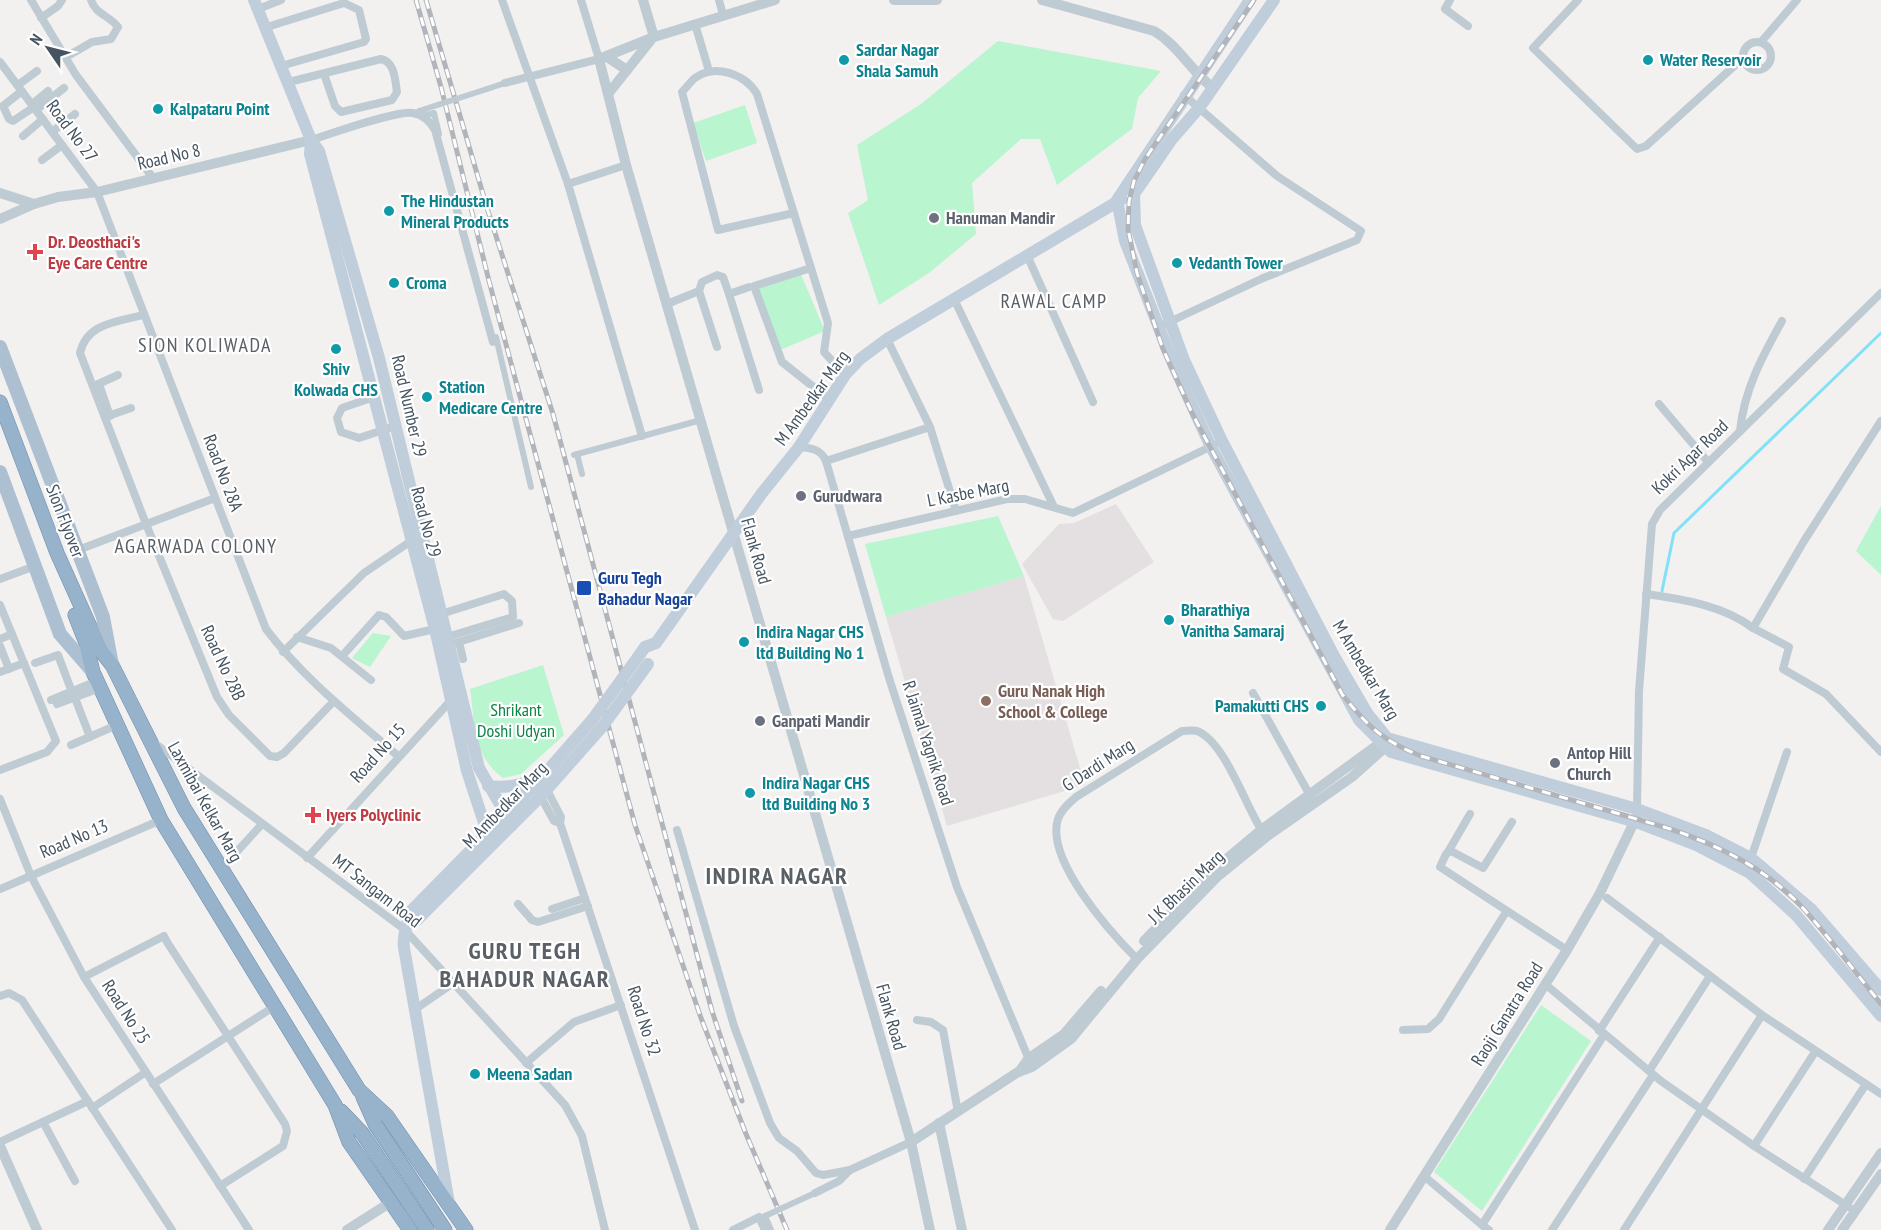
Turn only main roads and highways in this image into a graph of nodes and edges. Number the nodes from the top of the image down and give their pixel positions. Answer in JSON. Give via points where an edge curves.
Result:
{"nodes":[{"id":1,"x":1250,"y":0,"type":"edge"},
{"id":2,"x":1274,"y":0,"type":"edge"},
{"id":3,"x":256,"y":4,"type":"edge"},
{"id":4,"x":311,"y":140,"type":"junction"},
{"id":5,"x":1134,"y":194,"type":"junction"},
{"id":6,"x":1117,"y":200,"type":"junction"},
{"id":7,"x":1164,"y":324,"type":"junction"},
{"id":8,"x":0,"y":347,"type":"edge"},
{"id":9,"x":0,"y":402,"type":"edge"},
{"id":10,"x":0,"y":423,"type":"edge"},
{"id":11,"x":0,"y":472,"type":"edge"},
{"id":12,"x":417,"y":538,"type":"junction"},
{"id":13,"x":89,"y":654,"type":"junction"},
{"id":14,"x":113,"y":667,"type":"junction"},
{"id":15,"x":96,"y":680,"type":"junction"},
{"id":16,"x":456,"y":696,"type":"junction"},
{"id":17,"x":1386,"y":742,"type":"junction"},
{"id":18,"x":488,"y":786,"type":"junction"},
{"id":19,"x":541,"y":787,"type":"junction"},
{"id":20,"x":508,"y":820,"type":"junction"},
{"id":21,"x":491,"y":837,"type":"junction"},
{"id":22,"x":1843,"y":945,"type":"junction"},
{"id":23,"x":1831,"y":955,"type":"junction"},
{"id":24,"x":1881,"y":990,"type":"edge"},
{"id":25,"x":1881,"y":1016,"type":"edge"},
{"id":26,"x":359,"y":1090,"type":"junction"},
{"id":27,"x":335,"y":1105,"type":"junction"},
{"id":28,"x":449,"y":1203,"type":"junction"},
{"id":29,"x":410,"y":1230,"type":"edge"},
{"id":30,"x":427,"y":1230,"type":"edge"},
{"id":31,"x":445,"y":1230,"type":"edge"},
{"id":32,"x":466,"y":1230,"type":"edge"}],
"edges":[{"from":1,"to":6,"type":"main road"},
{"from":2,"to":5,"type":"main road"},
{"from":3,"to":4,"type":"main road","name":"Road Number 29"},
{"from":4,"to":12,"type":"main road","name":"Road Number 29","via":[[319,151],[379,358]]},
{"from":4,"to":12,"type":"main road","name":"Road No 29","via":[[309,154],[383,431]]},
{"from":5,"to":6,"type":"main road"},
{"from":5,"to":7,"type":"main road","name":"M Ambedkar Marg","via":[[1135,225]]},
{"from":6,"to":7,"type":"main road","via":[[1125,241]]},
{"from":6,"to":19,"type":"main road","name":"M Ambedkar Marg","bridge":true,"via":[[860,359],[656,643],[645,647],[643,661],[597,724]]},
{"from":7,"to":17,"type":"main road","name":"M Ambedkar Marg","via":[[1184,360],[1217,444]]},
{"from":8,"to":14,"type":"main road","name":"Laxmibai Kelkar Marg","via":[[103,617]]},
{"from":9,"to":13,"type":"highway","name":"Sion Flyover","via":[[57,553]]},
{"from":10,"to":13,"type":"highway","name":"Sion Flyover"},
{"from":11,"to":13,"type":"main road","via":[[60,634]]},
{"from":12,"to":16,"type":"main road","name":"Road No 29","via":[[435,629]]},
{"from":12,"to":16,"type":"main road","name":"Road Number 29","via":[[451,641]]},
{"from":13,"to":14,"type":"highway"},
{"from":13,"to":15,"type":"highway"},
{"from":14,"to":15,"type":"highway"},
{"from":14,"to":26,"type":"highway","name":"Laxmibai Kelkar Marg","via":[[184,808]]},
{"from":15,"to":27,"type":"highway","via":[[160,820]]},
{"from":16,"to":18,"type":"main road","name":"Road Number 29"},
{"from":16,"to":21,"type":"main road","name":"Road No 29","via":[[467,771]]},
{"from":17,"to":22,"type":"main road","name":"M Ambedkar Marg","via":[[1637,809],[1706,835],[1751,858],[1811,909]]},
{"from":17,"to":23,"type":"main road","via":[[1409,759],[1636,822],[1696,844],[1749,873],[1796,915]]},
{"from":18,"to":19,"type":"main road"},
{"from":18,"to":20,"type":"main road","name":"Road Number 29"},
{"from":19,"to":20,"type":"main road","name":"M Ambedkar Marg"},
{"from":20,"to":21,"type":"main road","name":"M Ambedkar Marg"},
{"from":21,"to":28,"type":"main road","name":"M Ambedkar Marg","via":[[409,913],[406,926],[404,948]]},
{"from":22,"to":23,"type":"main road"},
{"from":22,"to":24,"type":"main road","name":"M Ambedkar Marg"},
{"from":23,"to":25,"type":"main road"},
{"from":26,"to":28,"type":"highway","name":"Laxmibai Kelkar Marg","via":[[387,1116]]},
{"from":26,"to":31,"type":"highway","via":[[375,1124]]},
{"from":27,"to":29,"type":"highway","via":[[349,1142]]},
{"from":27,"to":30,"type":"highway","via":[[362,1133]]},
{"from":28,"to":32,"type":"highway","name":"Laxmibai Kelkar Marg"}]}
